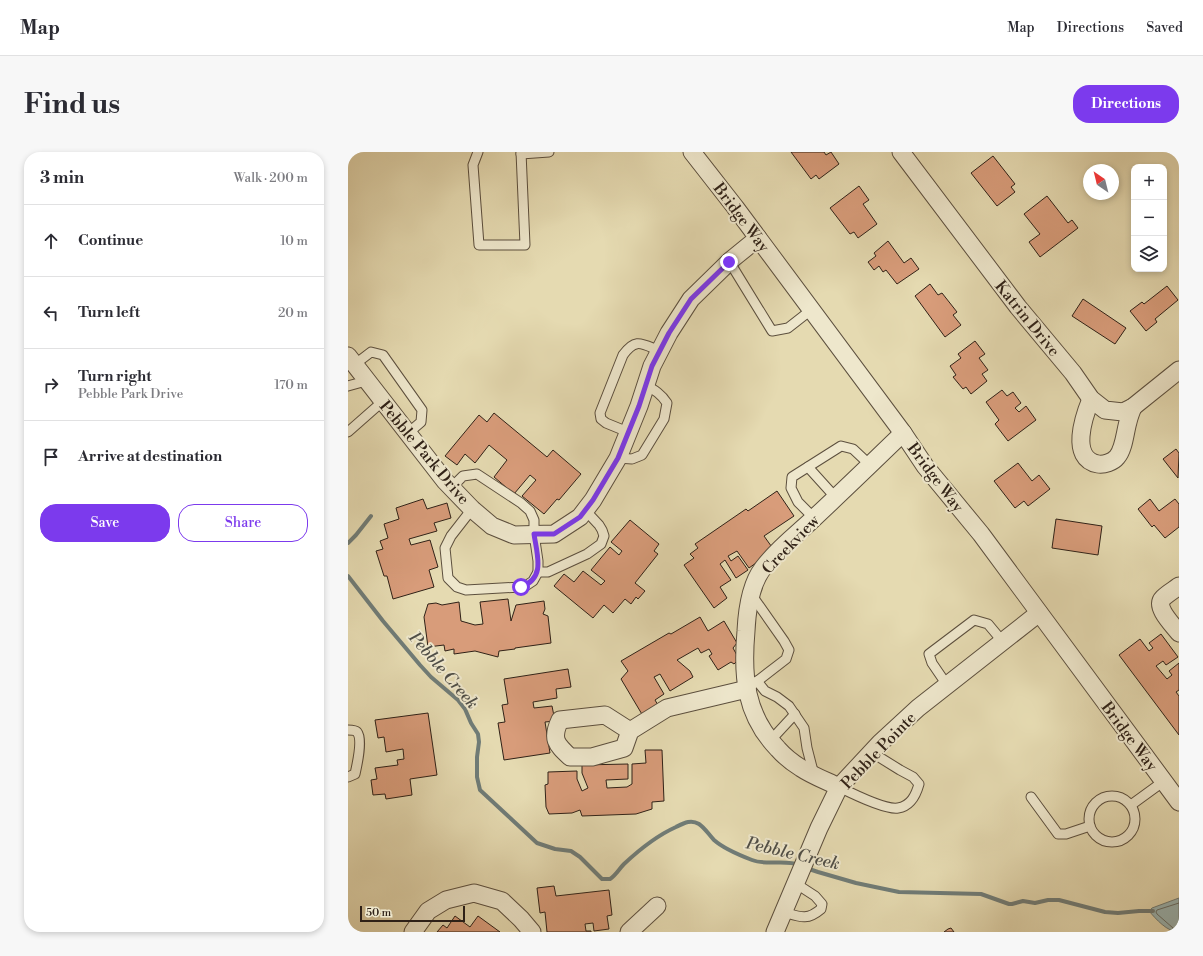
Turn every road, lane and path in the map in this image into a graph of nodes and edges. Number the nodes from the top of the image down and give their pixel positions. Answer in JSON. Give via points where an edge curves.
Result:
{"nodes":[{"id":1,"x":478,"y":152,"type":"edge"},
{"id":2,"x":549,"y":152,"type":"edge"},
{"id":3,"x":692,"y":152,"type":"edge"},
{"id":4,"x":901,"y":152,"type":"edge"},
{"id":5,"x":521,"y":153,"type":"edge"},
{"id":6,"x":758,"y":238,"type":"junction"},
{"id":7,"x":729,"y":262,"type":"junction"},
{"id":8,"x":811,"y":310,"type":"junction"},
{"id":9,"x":660,"y":351,"type":"junction"},
{"id":10,"x":351,"y":360,"type":"edge"},
{"id":11,"x":1179,"y":370,"type":"edge"},
{"id":12,"x":366,"y":381,"type":"junction"},
{"id":13,"x":348,"y":386,"type":"edge"},
{"id":14,"x":646,"y":386,"type":"junction"},
{"id":15,"x":1091,"y":399,"type":"junction"},
{"id":16,"x":382,"y":402,"type":"junction"},
{"id":17,"x":1133,"y":407,"type":"junction"},
{"id":18,"x":348,"y":432,"type":"edge"},
{"id":19,"x":628,"y":432,"type":"junction"},
{"id":20,"x":903,"y":433,"type":"junction"},
{"id":21,"x":407,"y":434,"type":"junction"},
{"id":22,"x":618,"y":458,"type":"junction"},
{"id":23,"x":870,"y":465,"type":"junction"},
{"id":24,"x":808,"y":467,"type":"junction"},
{"id":25,"x":451,"y":488,"type":"junction"},
{"id":26,"x":836,"y":498,"type":"junction"},
{"id":27,"x":472,"y":508,"type":"junction"},
{"id":28,"x":585,"y":510,"type":"junction"},
{"id":29,"x":814,"y":518,"type":"junction"},
{"id":30,"x":534,"y":534,"type":"junction"},
{"id":31,"x":538,"y":572,"type":"junction"},
{"id":32,"x":1179,"y":586,"type":"edge"},
{"id":33,"x":751,"y":594,"type":"junction"},
{"id":34,"x":1039,"y":613,"type":"junction"},
{"id":35,"x":1179,"y":633,"type":"edge"},
{"id":36,"x":1003,"y":642,"type":"junction"},
{"id":37,"x":752,"y":685,"type":"junction"},
{"id":38,"x":947,"y":685,"type":"junction"},
{"id":39,"x":795,"y":714,"type":"junction"},
{"id":40,"x":348,"y":730,"type":"edge"},
{"id":41,"x":630,"y":731,"type":"dead end"},
{"id":42,"x":770,"y":741,"type":"junction"},
{"id":43,"x":871,"y":752,"type":"junction"},
{"id":44,"x":814,"y":775,"type":"junction"},
{"id":45,"x":348,"y":777,"type":"edge"},
{"id":46,"x":1164,"y":781,"type":"junction"},
{"id":47,"x":839,"y":787,"type":"junction"},
{"id":48,"x":1031,"y":796,"type":"dead end"},
{"id":49,"x":1179,"y":802,"type":"edge"},
{"id":50,"x":1131,"y":805,"type":"junction"},
{"id":51,"x":1090,"y":826,"type":"junction"},
{"id":52,"x":795,"y":883,"type":"junction"},
{"id":53,"x":657,"y":906,"type":"dead end"},
{"id":54,"x":784,"y":912,"type":"junction"},
{"id":55,"x":412,"y":932,"type":"edge"},
{"id":56,"x":532,"y":932,"type":"edge"},
{"id":57,"x":628,"y":932,"type":"edge"},
{"id":58,"x":775,"y":932,"type":"edge"}],
"edges":[{"from":1,"to":5,"type":"lane","via":[[473,165],[479,245],[525,245]]},
{"from":2,"to":5,"type":"lane"},
{"from":3,"to":6,"type":"street","name":"Bridge Way"},
{"from":4,"to":15,"type":"street","name":"Katrin Drive"},
{"from":6,"to":7,"type":"street","name":"Pebble Park Drive"},
{"from":6,"to":8,"type":"street","name":"Bridge Way"},
{"from":7,"to":8,"type":"lane","via":[[772,331],[788,328]]},
{"from":7,"to":9,"type":"street","name":"Pebble Park Drive","via":[[691,299]]},
{"from":8,"to":20,"type":"street","name":"Bridge Way"},
{"from":9,"to":14,"type":"street","name":"Pebble Park Drive"},
{"from":9,"to":19,"type":"lane","via":[[642,344],[628,348],[600,413],[601,419],[606,423]]},
{"from":10,"to":12,"type":"street","name":"Pebble Park Drive"},
{"from":10,"to":21,"type":"lane","via":[[371,352],[383,355],[422,410],[421,422]]},
{"from":11,"to":17,"type":"street","name":"Katrin Drive"},
{"from":12,"to":13,"type":"lane"},
{"from":12,"to":16,"type":"street","name":"Pebble Park Drive"},
{"from":14,"to":19,"type":"street","name":"Pebble Park Drive"},
{"from":14,"to":22,"type":"lane","via":[[655,390],[667,403],[664,419],[642,455],[632,459]]},
{"from":15,"to":17,"type":"street","name":"Katrin Drive","via":[[1105,410],[1123,412]]},
{"from":15,"to":17,"type":"street","via":[[1083,418],[1081,444],[1090,462],[1099,464],[1111,462],[1118,456]]},
{"from":16,"to":18,"type":"lane"},
{"from":16,"to":21,"type":"street","name":"Pebble Park Drive"},
{"from":19,"to":22,"type":"street","name":"Pebble Park Drive"},
{"from":20,"to":23,"type":"street","name":"Creekview"},
{"from":20,"to":34,"type":"street","name":"Bridge Way","via":[[925,466],[981,534]]},
{"from":21,"to":25,"type":"street","name":"Pebble Park Drive"},
{"from":22,"to":28,"type":"street","name":"Pebble Park Drive"},
{"from":23,"to":24,"type":"lane","via":[[853,449],[842,446]]},
{"from":23,"to":26,"type":"street","name":"Creekview"},
{"from":24,"to":26,"type":"lane"},
{"from":24,"to":29,"type":"lane","via":[[792,477],[791,488],[798,502]]},
{"from":25,"to":27,"type":"street","name":"Pebble Park Drive"},
{"from":25,"to":30,"type":"lane","via":[[463,476],[477,474],[530,511],[534,520]]},
{"from":26,"to":29,"type":"street","name":"Creekview"},
{"from":27,"to":30,"type":"street","name":"Pebble Park Drive","via":[[492,526],[514,535]]},
{"from":27,"to":31,"type":"lane","via":[[445,548],[448,578],[452,583],[466,590],[521,587],[533,581]]},
{"from":28,"to":30,"type":"street","name":"Pebble Park Drive","via":[[580,517],[554,534]]},
{"from":28,"to":31,"type":"lane","via":[[602,530],[604,536],[601,544],[587,554],[548,572]]},
{"from":29,"to":33,"type":"street","name":"Creekview","via":[[762,568]]},
{"from":30,"to":31,"type":"lane"},
{"from":32,"to":35,"type":"street","via":[[1162,599],[1160,606]]},
{"from":33,"to":37,"type":"street","name":"Creekview","via":[[744,653]]},
{"from":33,"to":37,"type":"lane","via":[[789,650],[786,659]]},
{"from":34,"to":36,"type":"street","name":"Pebble Pointe"},
{"from":34,"to":46,"type":"street","name":"Bridge Way"},
{"from":36,"to":38,"type":"street","name":"Pebble Pointe"},
{"from":36,"to":38,"type":"lane","via":[[988,624],[974,620],[929,654]]},
{"from":37,"to":39,"type":"lane","via":[[777,697]]},
{"from":37,"to":41,"type":"street","via":[[667,708]]},
{"from":37,"to":42,"type":"street","name":"Creekview","via":[[752,710]]},
{"from":38,"to":43,"type":"street","name":"Pebble Pointe"},
{"from":39,"to":42,"type":"lane"},
{"from":39,"to":44,"type":"lane","via":[[804,728]]},
{"from":40,"to":45,"type":"lane","via":[[355,731],[360,740],[355,774]]},
{"from":42,"to":44,"type":"street","name":"Creekview","via":[[786,757]]},
{"from":43,"to":47,"type":"street","name":"Pebble Pointe"},
{"from":43,"to":47,"type":"lane","via":[[913,776],[919,784],[915,796],[897,808],[878,804]]},
{"from":44,"to":47,"type":"street","name":"Creekview"},
{"from":46,"to":49,"type":"street","name":"Bridge Way"},
{"from":46,"to":50,"type":"lane"},
{"from":47,"to":52,"type":"street","name":"Pebble Pointe"},
{"from":48,"to":51,"type":"lane","via":[[1058,834]]},
{"from":50,"to":51,"type":"lane","via":[[1119,797],[1098,800],[1090,812]]},
{"from":50,"to":51,"type":"lane","via":[[1135,820],[1133,828],[1122,839],[1115,842],[1107,841],[1094,833]]},
{"from":52,"to":54,"type":"street","name":"Pebble Pointe"},
{"from":52,"to":54,"type":"lane","via":[[815,896],[822,904],[821,909],[814,915],[801,918]]},
{"from":53,"to":57,"type":"street"},
{"from":54,"to":58,"type":"street","name":"Pebble Pointe"},
{"from":55,"to":56,"type":"street","via":[[428,911],[446,900],[474,893],[502,901]]}]}
